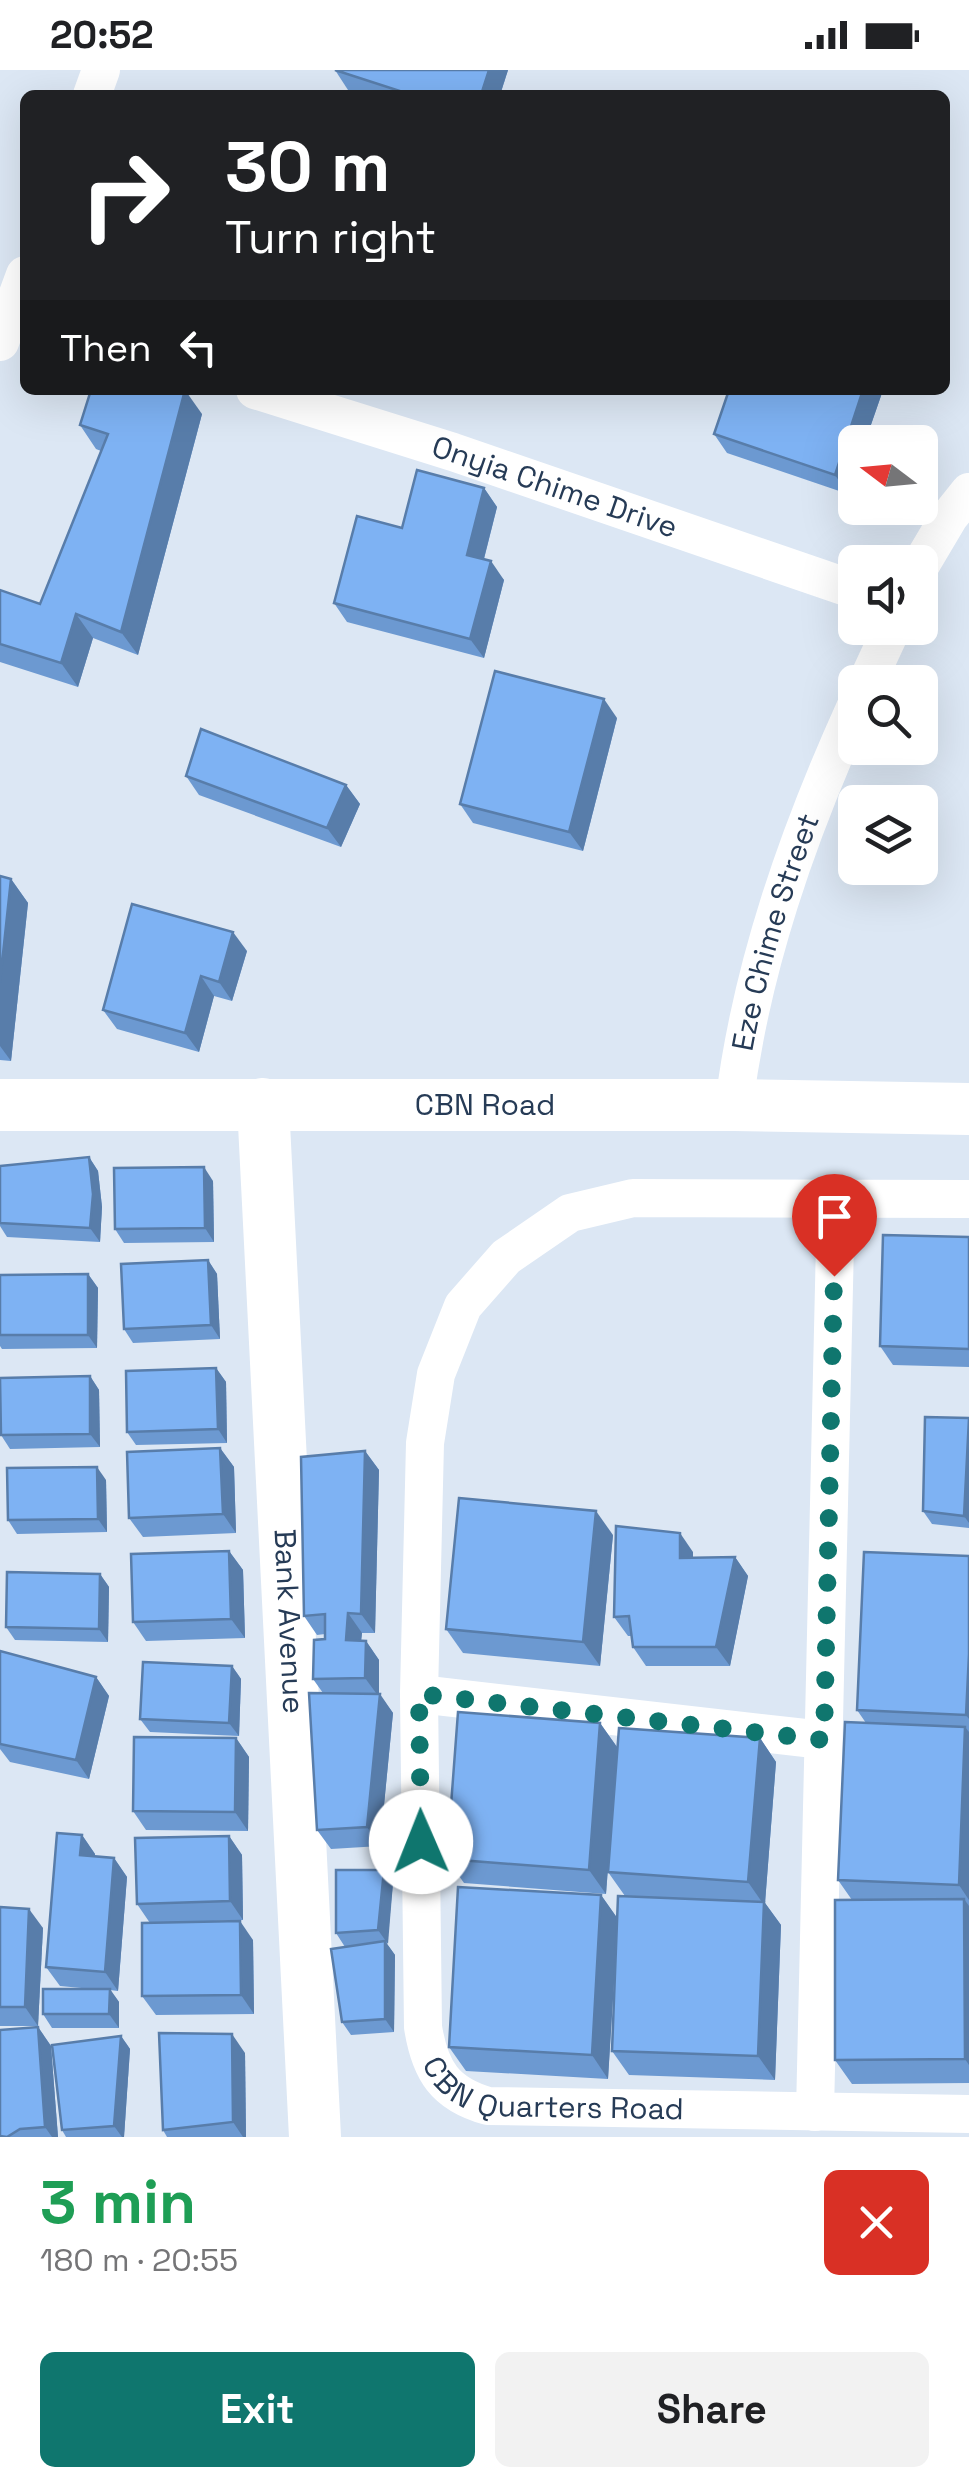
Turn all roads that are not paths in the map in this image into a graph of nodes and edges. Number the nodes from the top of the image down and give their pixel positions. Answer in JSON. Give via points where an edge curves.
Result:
{"nodes":[{"id":1,"x":271,"y":395,"type":"edge"},
{"id":2,"x":969,"y":492,"type":"edge"},
{"id":3,"x":932,"y":545,"type":"edge"},
{"id":4,"x":838,"y":584,"type":"edge"},
{"id":5,"x":838,"y":747,"type":"edge"},
{"id":6,"x":263,"y":1104,"type":"junction"},
{"id":7,"x":0,"y":1105,"type":"edge"},
{"id":8,"x":734,"y":1105,"type":"junction"},
{"id":9,"x":969,"y":1108,"type":"edge"},
{"id":10,"x":836,"y":1199,"type":"junction"},
{"id":11,"x":969,"y":1199,"type":"edge"},
{"id":12,"x":419,"y":1694,"type":"junction"},
{"id":13,"x":824,"y":1740,"type":"junction"},
{"id":14,"x":815,"y":2112,"type":"junction"},
{"id":15,"x":969,"y":2114,"type":"edge"},
{"id":16,"x":314,"y":2137,"type":"edge"}],
"edges":[{"from":1,"to":4,"type":"street","name":"Onyia Chime Drive"},
{"from":2,"to":3,"type":"street"},
{"from":5,"to":8,"type":"street","name":"Eze Chime Street","via":[[790,870],[742,1038]]},
{"from":6,"to":7,"type":"main road","name":"CBN Road"},
{"from":6,"to":8,"type":"main road","name":"CBN Road"},
{"from":6,"to":16,"type":"main road","name":"Bank Avenue"},
{"from":8,"to":9,"type":"main road","name":"CBN Road"},
{"from":10,"to":11,"type":"street","name":"CBN Quarters Road"},
{"from":10,"to":12,"type":"street","name":"CBN Quarters Road","via":[[633,1198],[570,1214],[506,1257],[464,1306],[436,1374],[426,1443]]},
{"from":10,"to":13,"type":"street"},
{"from":12,"to":13,"type":"street"},
{"from":12,"to":14,"type":"street","name":"CBN Quarters Road","via":[[423,2027],[427,2052],[448,2086],[488,2106]]},
{"from":13,"to":14,"type":"street"},
{"from":14,"to":15,"type":"street","name":"CBN Quarters Road"}]}
